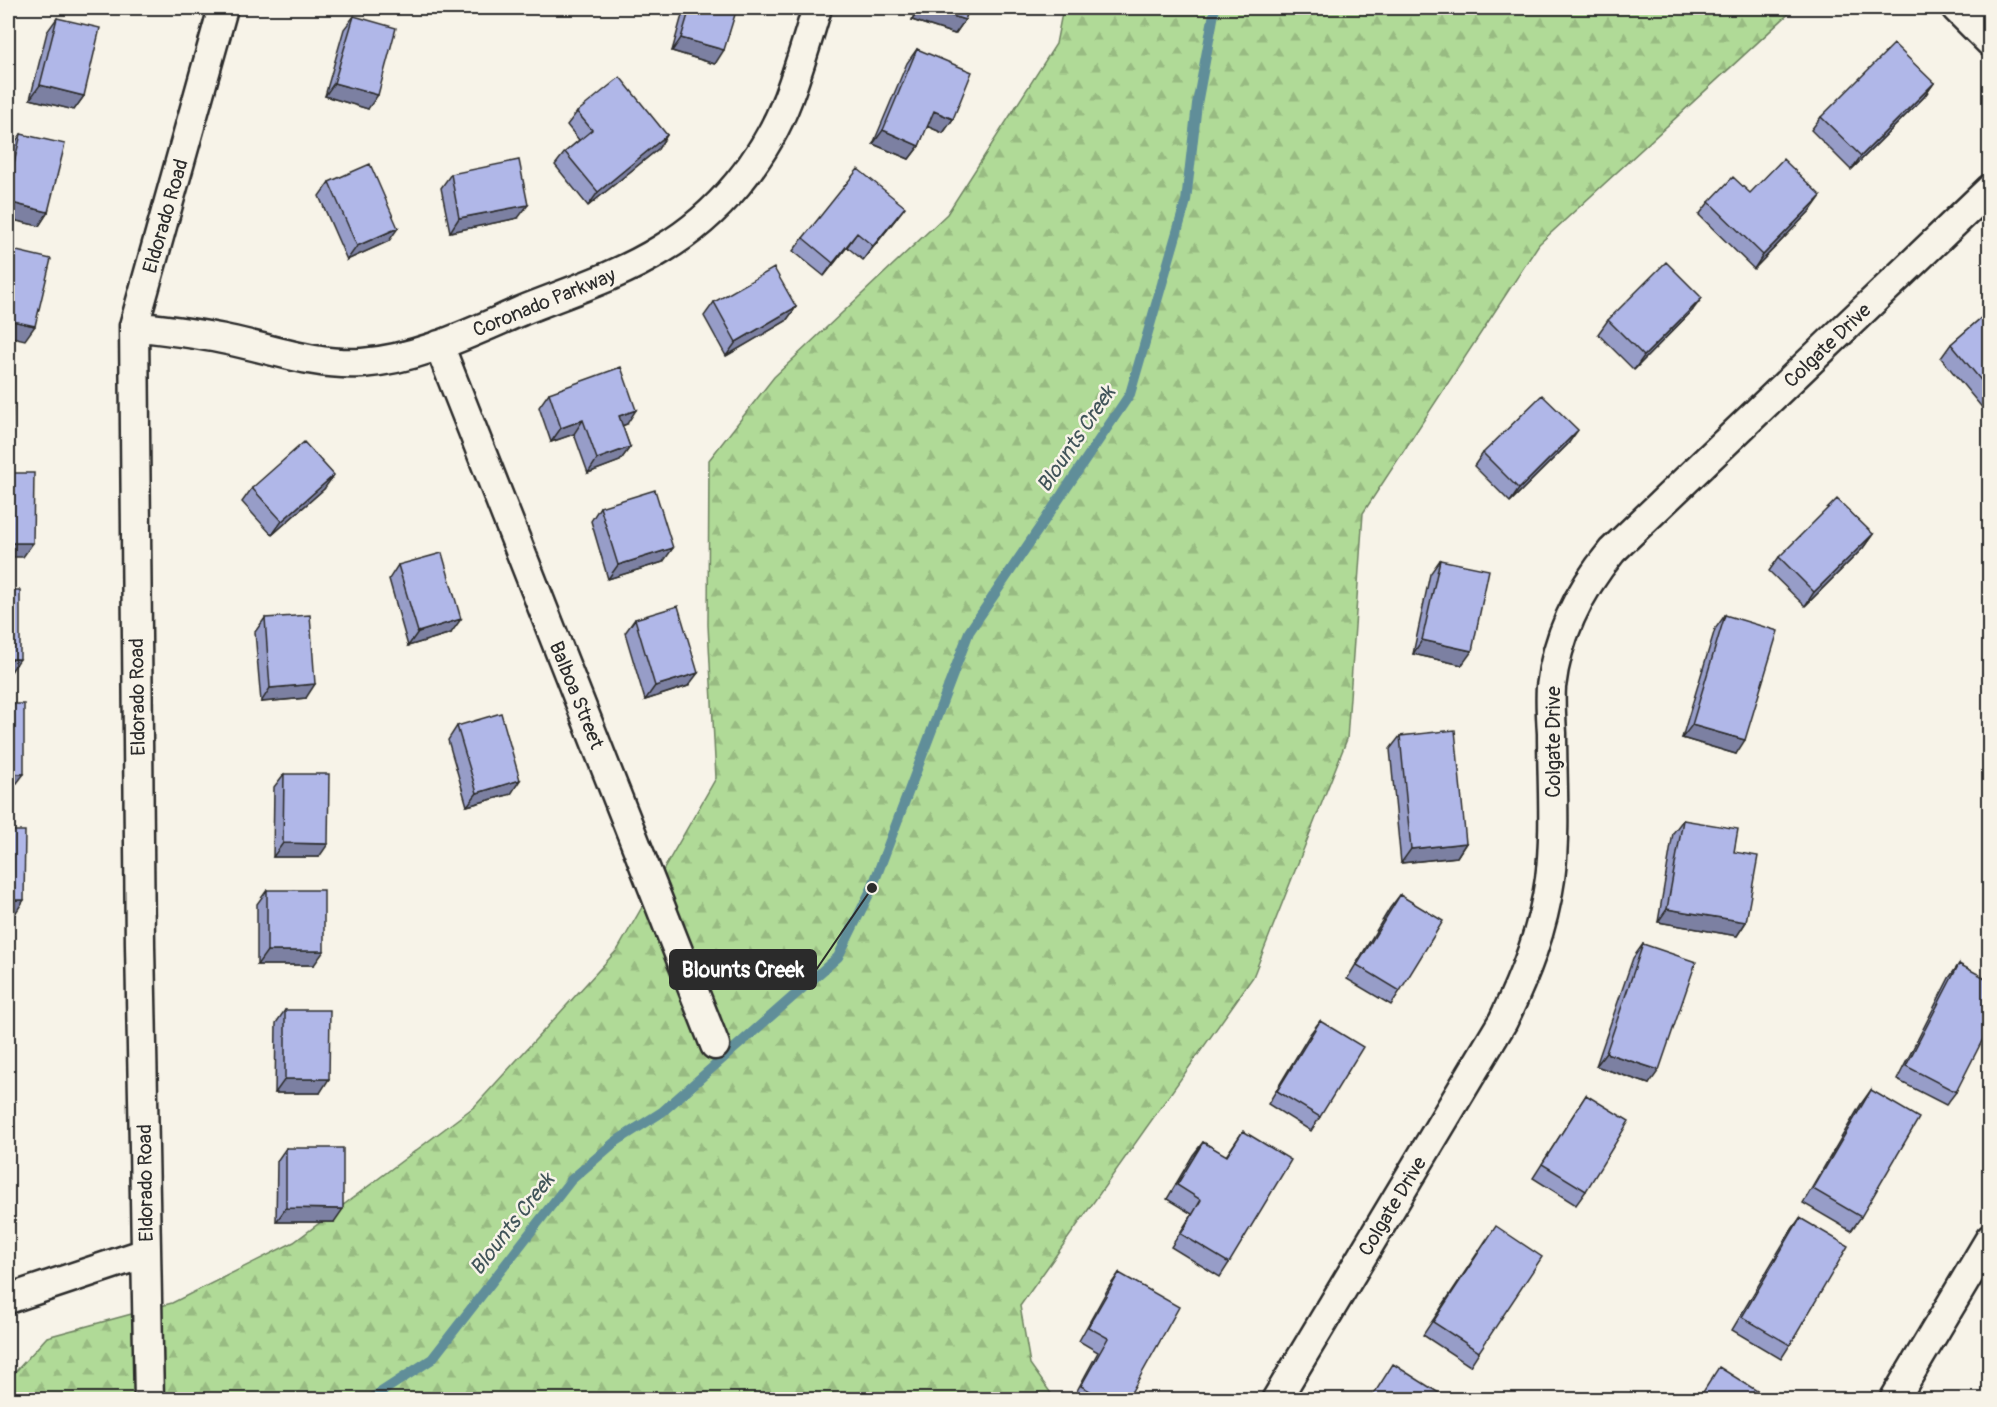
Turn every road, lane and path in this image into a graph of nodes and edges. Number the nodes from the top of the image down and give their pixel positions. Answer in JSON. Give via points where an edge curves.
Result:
{"nodes":[{"id":1,"x":223,"y":8,"type":"edge"},
{"id":2,"x":817,"y":8,"type":"edge"},
{"id":3,"x":1956,"y":8,"type":"edge"},
{"id":4,"x":1989,"y":42,"type":"edge"},
{"id":5,"x":1989,"y":189,"type":"edge"},
{"id":6,"x":134,"y":326,"type":"junction"},
{"id":7,"x":439,"y":345,"type":"junction"},
{"id":8,"x":715,"y":1044,"type":"dead end"},
{"id":9,"x":1989,"y":1239,"type":"edge"},
{"id":10,"x":146,"y":1253,"type":"junction"},
{"id":11,"x":8,"y":1299,"type":"edge"},
{"id":12,"x":1906,"y":1395,"type":"edge"},
{"id":13,"x":149,"y":1400,"type":"edge"},
{"id":14,"x":1276,"y":1400,"type":"edge"}],
"edges":[{"from":1,"to":6,"type":"street","name":"Eldorado Road"},
{"from":2,"to":7,"type":"street","name":"Coronado Parkway","via":[[788,99],[768,140],[738,184],[700,222],[664,249],[630,267]]},
{"from":3,"to":4,"type":"street"},
{"from":5,"to":14,"type":"street","name":"Colgate Drive","via":[[1612,551],[1592,575],[1573,608],[1560,643],[1551,688],[1550,878],[1538,937],[1523,980],[1503,1021]]},
{"from":6,"to":7,"type":"street","name":"Coronado Parkway","via":[[227,339],[315,361],[361,363],[406,356]]},
{"from":6,"to":10,"type":"street","name":"Eldorado Road"},
{"from":7,"to":8,"type":"street","name":"Balboa Street"},
{"from":9,"to":12,"type":"street"},
{"from":10,"to":11,"type":"street"},
{"from":10,"to":13,"type":"street","name":"Eldorado Road"}]}
